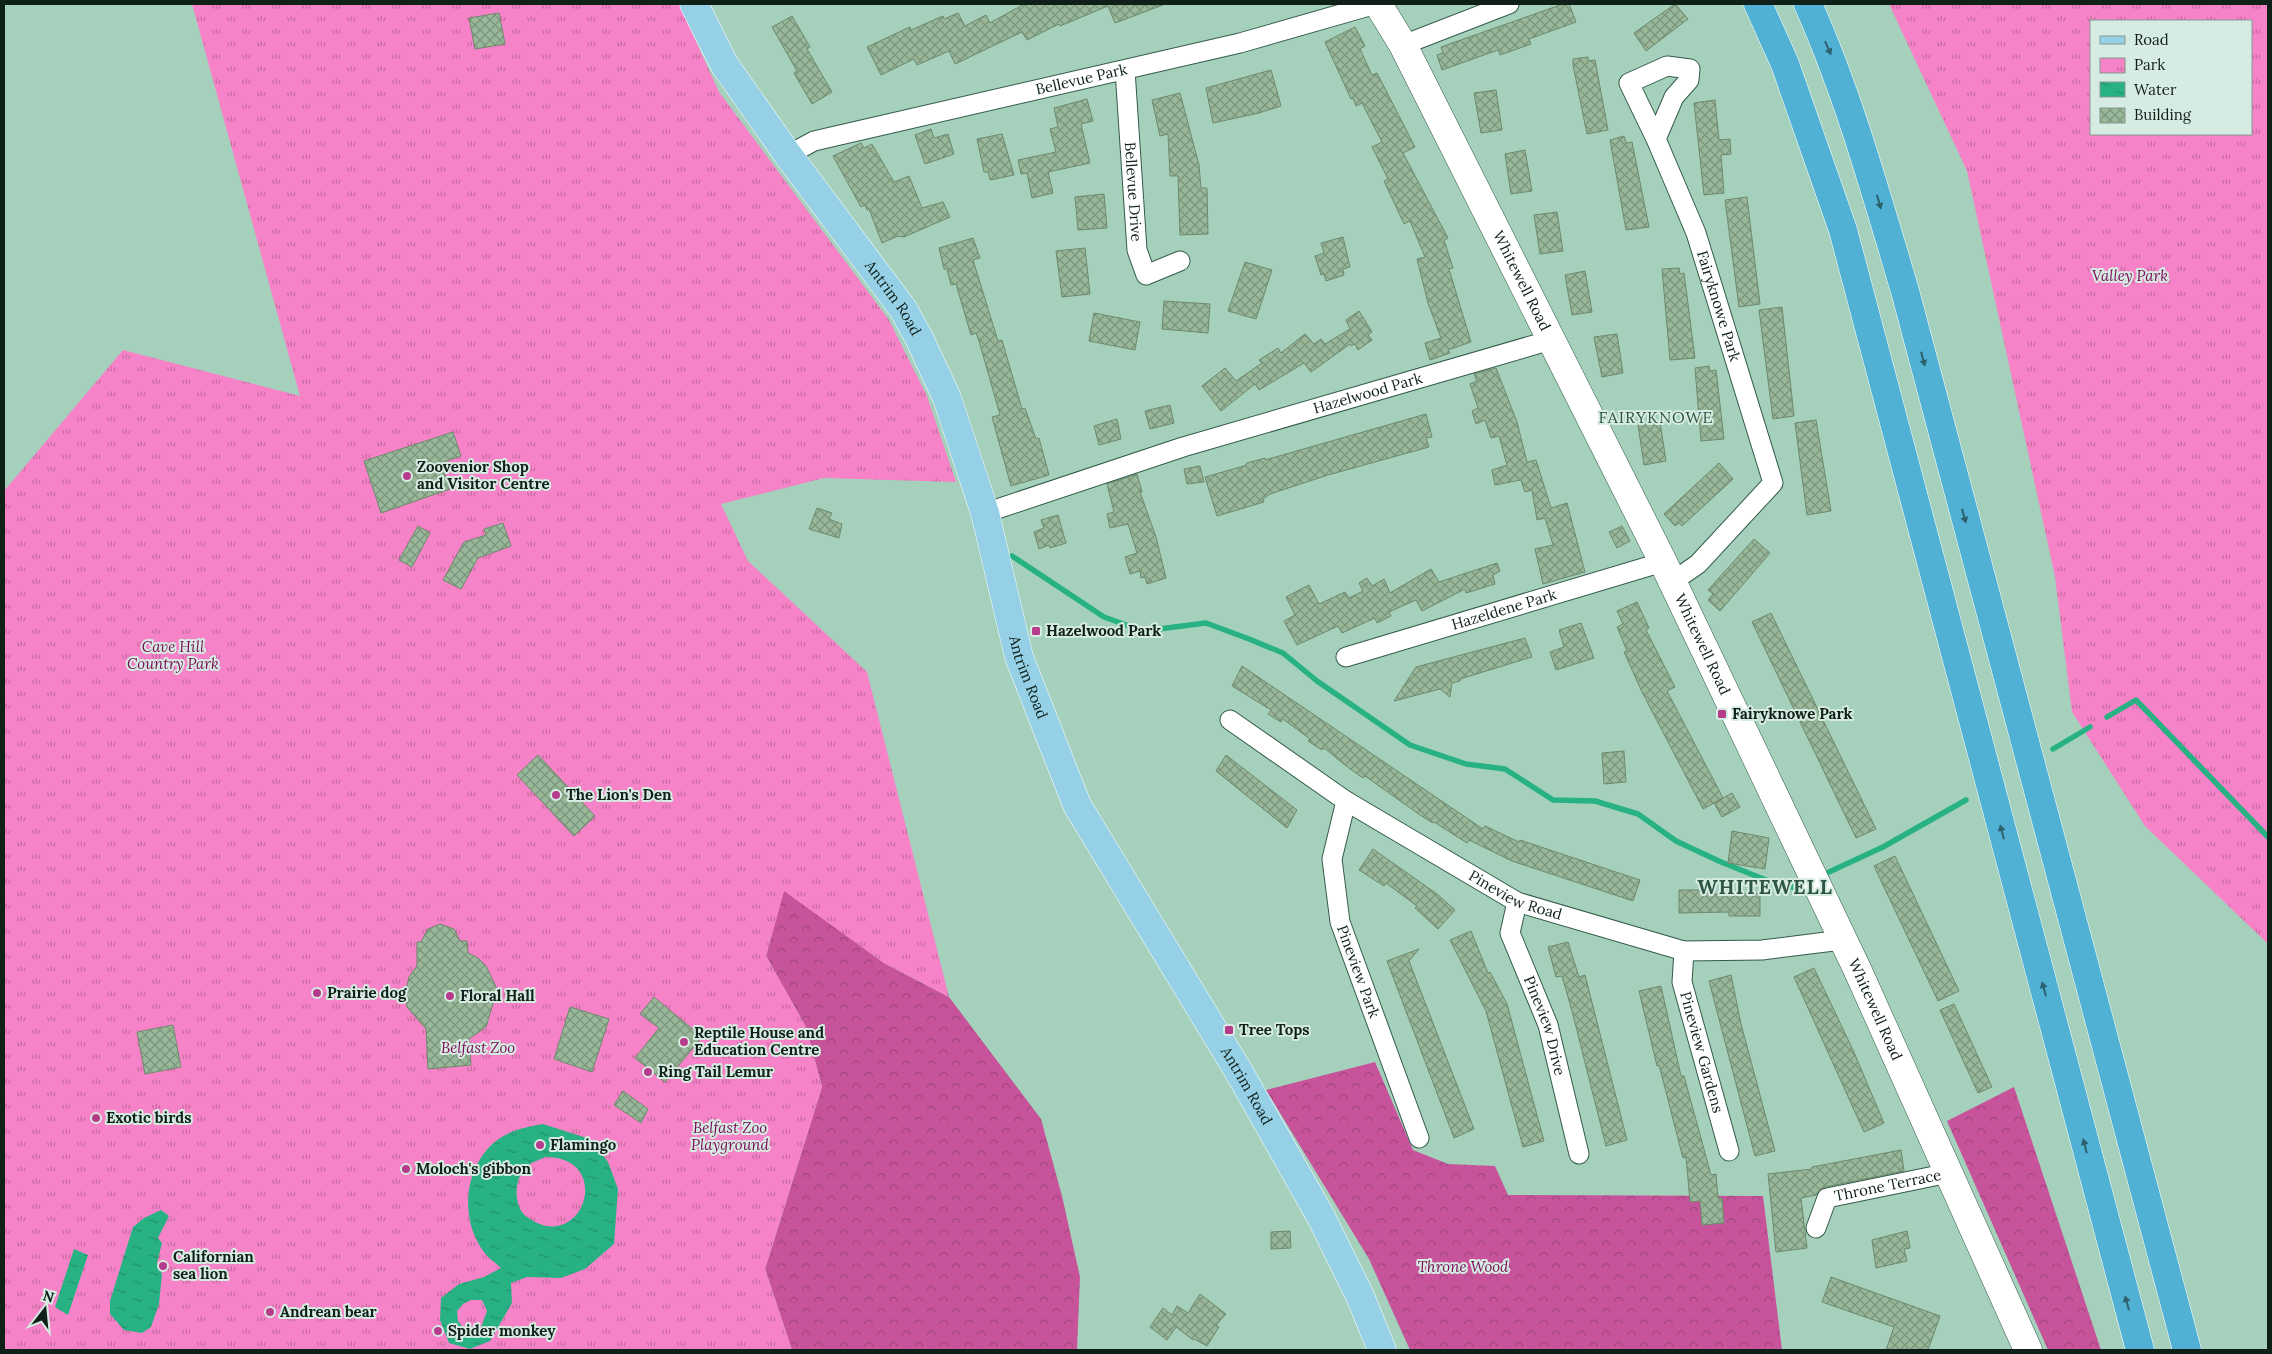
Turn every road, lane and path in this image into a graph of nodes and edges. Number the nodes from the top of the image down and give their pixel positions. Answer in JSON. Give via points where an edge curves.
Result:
{"nodes":[{"id":1,"x":694,"y":4,"type":"edge"},
{"id":2,"x":1377,"y":4,"type":"edge"},
{"id":3,"x":1509,"y":4,"type":"edge"},
{"id":4,"x":1758,"y":4,"type":"edge"},
{"id":5,"x":1808,"y":4,"type":"edge"},
{"id":6,"x":1403,"y":45,"type":"junction"},
{"id":7,"x":1125,"y":70,"type":"junction"},
{"id":8,"x":1656,"y":139,"type":"dead end"},
{"id":9,"x":788,"y":155,"type":"junction"},
{"id":10,"x":1180,"y":262,"type":"dead end"},
{"id":11,"x":1551,"y":340,"type":"junction"},
{"id":12,"x":985,"y":512,"type":"junction"},
{"id":13,"x":1668,"y":572,"type":"junction"},
{"id":14,"x":1346,"y":656,"type":"dead end"},
{"id":15,"x":1230,"y":720,"type":"dead end"},
{"id":16,"x":1346,"y":801,"type":"junction"},
{"id":17,"x":1517,"y":902,"type":"junction"},
{"id":18,"x":1842,"y":940,"type":"junction"},
{"id":19,"x":1684,"y":951,"type":"junction"},
{"id":20,"x":1419,"y":1138,"type":"dead end"},
{"id":21,"x":1729,"y":1151,"type":"dead end"},
{"id":22,"x":1579,"y":1154,"type":"dead end"},
{"id":23,"x":1949,"y":1173,"type":"junction"},
{"id":24,"x":1816,"y":1228,"type":"dead end"},
{"id":25,"x":1382,"y":1350,"type":"edge"},
{"id":26,"x":2028,"y":1350,"type":"edge"},
{"id":27,"x":2140,"y":1350,"type":"edge"},
{"id":28,"x":2187,"y":1350,"type":"edge"}],
"edges":[{"from":1,"to":9,"type":"main road","name":"Antrim Road","via":[[724,64]]},
{"from":2,"to":6,"type":"street","name":"Whitewell Road"},
{"from":2,"to":7,"type":"street","name":"Bellevue Park","via":[[1240,43]]},
{"from":3,"to":6,"type":"street"},
{"from":27,"to":4,"type":"highway","one_way":true,"via":[[1843,230],[1785,64]]},
{"from":5,"to":28,"type":"highway","one_way":true,"via":[[1832,59],[1868,165],[1905,291]]},
{"from":6,"to":11,"type":"street","name":"Whitewell Road"},
{"from":7,"to":9,"type":"street","name":"Bellevue Park","via":[[814,141]]},
{"from":7,"to":10,"type":"street","name":"Bellevue Drive","via":[[1137,250],[1146,275]]},
{"from":8,"to":13,"type":"street","name":"Fairyknowe Park","via":[[1696,233],[1773,483],[1698,564]]},
{"from":9,"to":12,"type":"main road","name":"Antrim Road","via":[[903,309],[947,398]]},
{"from":11,"to":12,"type":"street","name":"Hazelwood Park","via":[[1183,447]]},
{"from":11,"to":13,"type":"street","name":"Whitewell Road"},
{"from":12,"to":25,"type":"main road","name":"Antrim Road","via":[[1019,657],[1077,805],[1239,1072],[1316,1210],[1360,1296]]},
{"from":13,"to":14,"type":"street","name":"Hazeldene Park"},
{"from":13,"to":18,"type":"street","name":"Whitewell Road"},
{"from":15,"to":16,"type":"street","name":"Pineview Road"},
{"from":16,"to":17,"type":"street","name":"Pineview Road"},
{"from":16,"to":20,"type":"street","name":"Pineview Park","via":[[1332,859],[1340,922]]},
{"from":17,"to":19,"type":"street","name":"Pineview Road"},
{"from":17,"to":22,"type":"street","name":"Pineview Drive","via":[[1510,933],[1548,1025]]},
{"from":18,"to":19,"type":"street","name":"Pineview Road","via":[[1762,950]]},
{"from":18,"to":23,"type":"street","name":"Whitewell Road"},
{"from":19,"to":21,"type":"street","name":"Pineview Gardens","via":[[1682,982]]},
{"from":23,"to":24,"type":"street","name":"Throne Terrace","via":[[1827,1198]]},
{"from":23,"to":26,"type":"street","name":"Whitewell Road"}]}
